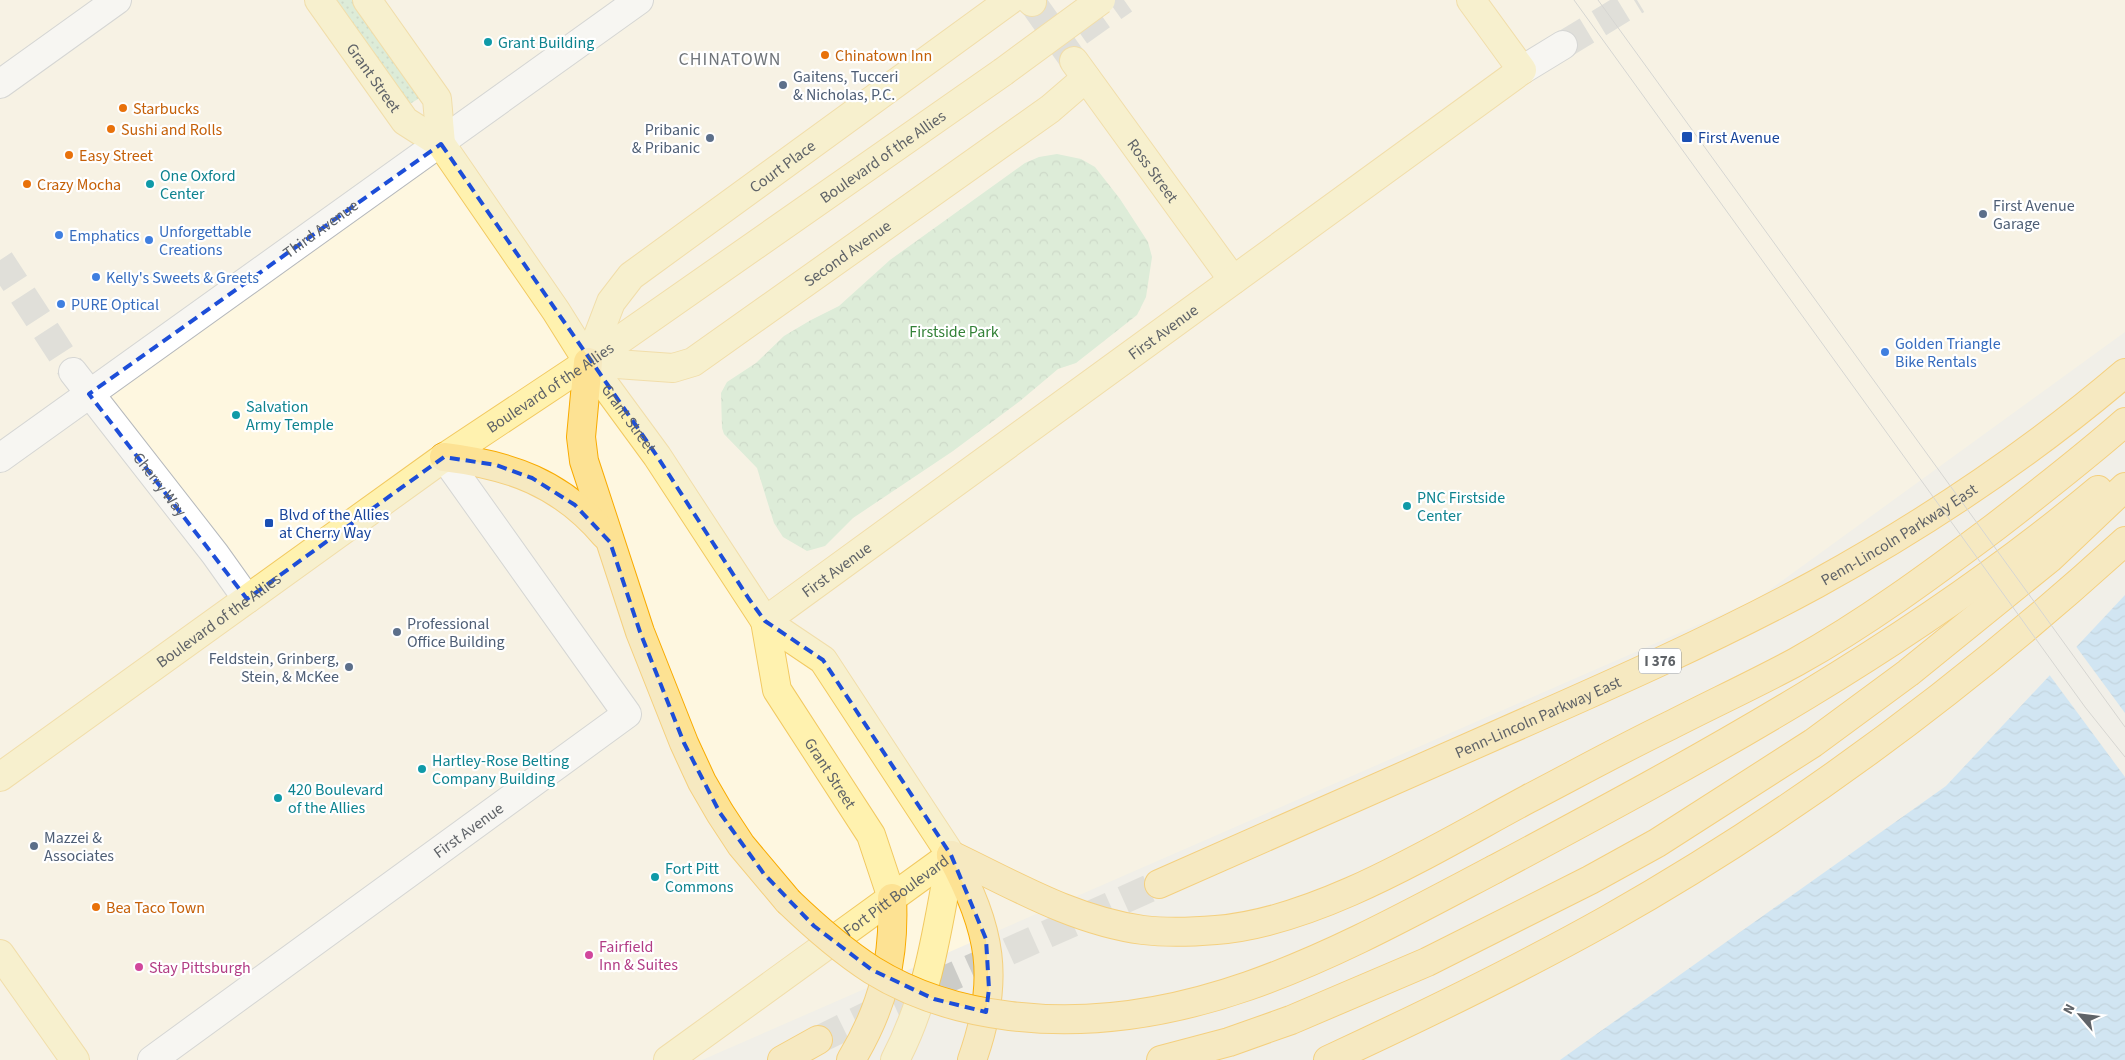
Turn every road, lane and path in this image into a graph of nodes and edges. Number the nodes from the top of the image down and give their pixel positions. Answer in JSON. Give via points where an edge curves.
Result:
{"nodes":[{"id":1,"x":117,"y":0,"type":"edge"},
{"id":2,"x":319,"y":0,"type":"edge"},
{"id":3,"x":367,"y":0,"type":"edge"},
{"id":4,"x":639,"y":0,"type":"edge"},
{"id":5,"x":1101,"y":0,"type":"edge"},
{"id":6,"x":1470,"y":0,"type":"edge"},
{"id":7,"x":1024,"y":1,"type":"edge"},
{"id":8,"x":1563,"y":45,"type":"tunnel mouth"},
{"id":9,"x":1080,"y":70,"type":"joint"},
{"id":10,"x":1522,"y":70,"type":"junction"},
{"id":11,"x":0,"y":84,"type":"edge"},
{"id":12,"x":440,"y":144,"type":"junction"},
{"id":13,"x":1233,"y":280,"type":"junction"},
{"id":14,"x":588,"y":362,"type":"junction"},
{"id":15,"x":73,"y":372,"type":"tunnel mouth"},
{"id":16,"x":2125,"y":374,"type":"edge"},
{"id":17,"x":89,"y":394,"type":"junction"},
{"id":18,"x":2125,"y":422,"type":"edge"},
{"id":19,"x":444,"y":457,"type":"junction"},
{"id":20,"x":0,"y":458,"type":"edge"},
{"id":21,"x":2125,"y":468,"type":"edge"},
{"id":22,"x":2125,"y":487,"type":"edge"},
{"id":23,"x":2125,"y":541,"type":"edge"},
{"id":24,"x":610,"y":542,"type":"junction"},
{"id":25,"x":247,"y":599,"type":"junction"},
{"id":26,"x":764,"y":621,"type":"junction"},
{"id":27,"x":0,"y":777,"type":"edge"},
{"id":28,"x":951,"y":855,"type":"junction"},
{"id":29,"x":1159,"y":884,"type":"tunnel mouth"},
{"id":30,"x":892,"y":898,"type":"junction"},
{"id":31,"x":0,"y":954,"type":"edge"},
{"id":32,"x":818,"y":1040,"type":"tunnel mouth"},
{"id":33,"x":75,"y":1060,"type":"edge"},
{"id":34,"x":152,"y":1060,"type":"edge"},
{"id":35,"x":668,"y":1060,"type":"edge"},
{"id":36,"x":782,"y":1060,"type":"edge"},
{"id":37,"x":851,"y":1060,"type":"edge"},
{"id":38,"x":895,"y":1060,"type":"edge"},
{"id":39,"x":972,"y":1060,"type":"edge"},
{"id":40,"x":1161,"y":1060,"type":"edge"},
{"id":41,"x":1328,"y":1060,"type":"edge"}],
"edges":[{"from":1,"to":11,"type":"street"},
{"from":2,"to":12,"type":"main road","name":"Grant Street","via":[[405,121]]},
{"from":3,"to":12,"type":"main road","via":[[437,99]]},
{"from":4,"to":12,"type":"street","name":"Third Avenue"},
{"from":5,"to":14,"type":"main road","name":"Boulevard of the Allies","bridge":true},
{"from":6,"to":10,"type":"main road"},
{"from":7,"to":14,"type":"main road","name":"Court Place","via":[[631,276],[611,302]]},
{"from":8,"to":10,"type":"street","name":"First Avenue"},
{"from":9,"to":13,"type":"main road","name":"Ross Street"},
{"from":9,"to":14,"type":"main road","name":"Second Avenue","via":[[1050,109],[693,362],[672,368]]},
{"from":10,"to":13,"type":"main road","name":"First Avenue"},
{"from":12,"to":14,"type":"main road","name":"Grant Street"},
{"from":12,"to":17,"type":"street","name":"Third Avenue"},
{"from":13,"to":26,"type":"main road","name":"First Avenue"},
{"from":14,"to":19,"type":"main road","name":"Boulevard of the Allies"},
{"from":14,"to":24,"type":"highway","via":[[580,437],[584,461]]},
{"from":14,"to":26,"type":"main road","name":"Grant Street","via":[[657,456]]},
{"from":15,"to":17,"type":"street","name":"Cherry Way"},
{"from":16,"to":29,"type":"highway","name":"Penn-Lincoln Parkway East","number":"I 376","via":[[2008,464],[1913,528],[1815,584],[1606,686]]},
{"from":17,"to":20,"type":"street","name":"Third Avenue"},
{"from":17,"to":25,"type":"street","name":"Cherry Way"},
{"from":18,"to":28,"type":"highway","via":[[1955,557],[1842,635],[1796,662],[1637,741],[1398,868],[1301,910],[1219,930],[1144,930],[1069,910]]},
{"from":19,"to":24,"type":"highway","via":[[496,465],[532,478],[589,516]]},
{"from":19,"to":25,"type":"main road","name":"Boulevard of the Allies"},
{"from":19,"to":34,"type":"street","name":"First Avenue","via":[[627,714]]},
{"from":21,"to":24,"type":"highway","bridge":true,"via":[[2023,550],[1883,648],[1668,777],[1495,869],[1325,955],[1233,993],[1147,1013],[1064,1020],[1025,1018],[962,1008],[905,987],[842,950],[788,901],[741,845],[702,782],[661,690]]},
{"from":22,"to":40,"type":"highway","via":[[2050,558],[1908,673],[1813,743],[1657,843],[1427,962],[1292,1020],[1229,1042]]},
{"from":23,"to":41,"type":"highway","via":[[1990,657],[1805,796],[1608,919],[1511,972]]},
{"from":25,"to":27,"type":"main road","name":"Boulevard of the Allies"},
{"from":26,"to":28,"type":"main road","name":"Grant Street","via":[[823,660]]},
{"from":26,"to":30,"type":"main road","name":"Grant Street","via":[[777,690],[871,835]]},
{"from":28,"to":30,"type":"main road","name":"Fort Pitt Boulevard"},
{"from":28,"to":38,"type":"main road","name":"Fort Pitt Boulevard","via":[[926,985],[906,1041]]},
{"from":28,"to":39,"type":"highway","via":[[975,904],[986,939],[989,965],[986,1014]]},
{"from":30,"to":35,"type":"main road","name":"Fort Pitt Boulevard"},
{"from":30,"to":37,"type":"highway","via":[[893,929],[884,986],[876,1013]]},
{"from":31,"to":33,"type":"main road"},
{"from":32,"to":36,"type":"highway"}]}
